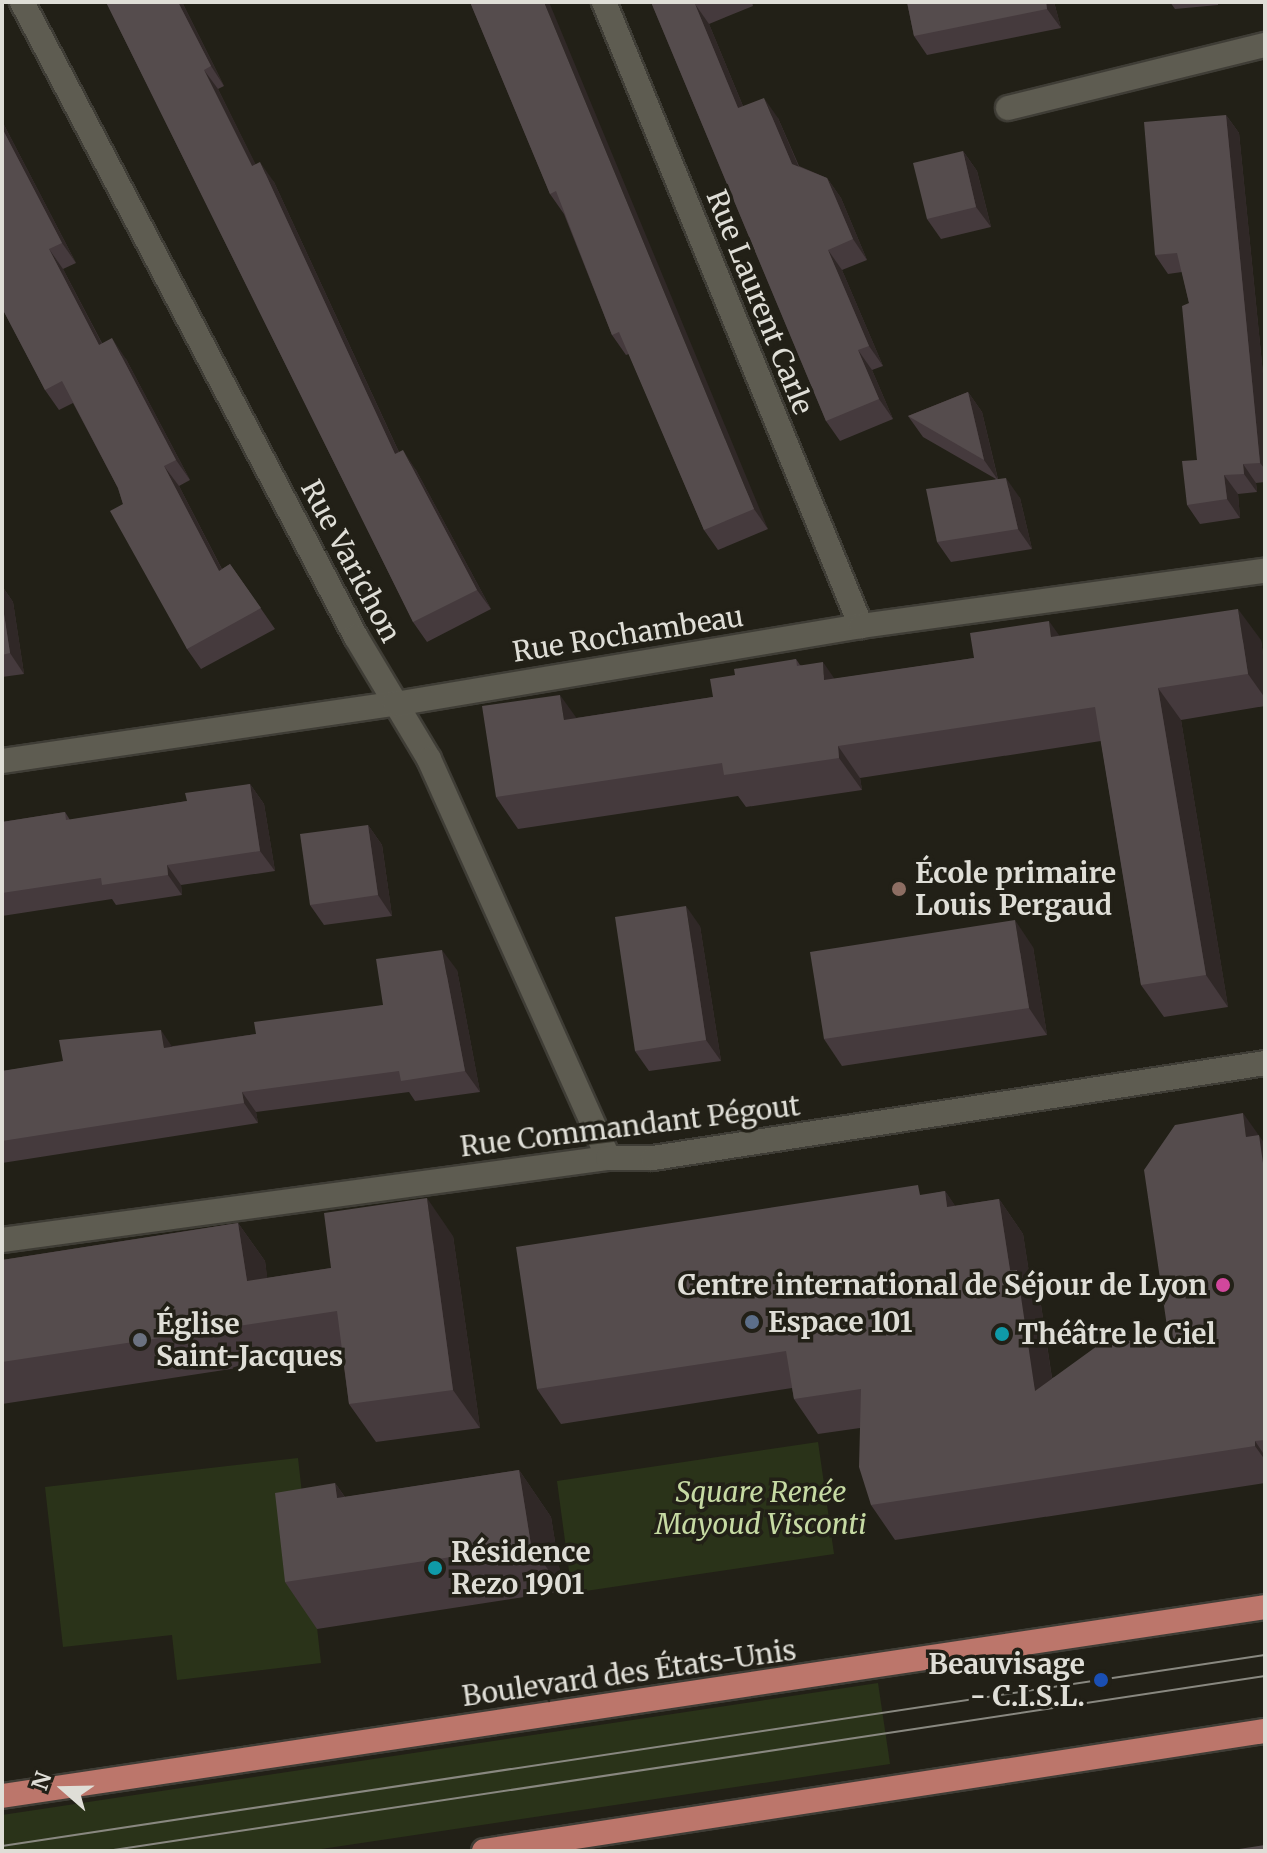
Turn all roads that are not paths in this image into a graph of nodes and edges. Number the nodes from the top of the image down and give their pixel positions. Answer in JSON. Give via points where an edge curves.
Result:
{"nodes":[{"id":1,"x":22,"y":2,"type":"edge"},
{"id":2,"x":604,"y":2,"type":"edge"},
{"id":3,"x":1265,"y":45,"type":"edge"},
{"id":4,"x":1008,"y":108,"type":"dead end"},
{"id":5,"x":1265,"y":571,"type":"edge"},
{"id":6,"x":861,"y":626,"type":"junction"},
{"id":7,"x":395,"y":704,"type":"junction"},
{"id":8,"x":2,"y":761,"type":"edge"},
{"id":9,"x":1265,"y":1063,"type":"edge"},
{"id":10,"x":608,"y":1158,"type":"junction"},
{"id":11,"x":2,"y":1240,"type":"edge"},
{"id":12,"x":1265,"y":1607,"type":"edge"},
{"id":13,"x":1265,"y":1731,"type":"edge"},
{"id":14,"x":2,"y":1796,"type":"edge"},
{"id":15,"x":484,"y":1851,"type":"edge"}],
"edges":[{"from":1,"to":7,"type":"street","name":"Rue Varichon"},
{"from":2,"to":6,"type":"street","name":"Rue Laurent Carle"},
{"from":3,"to":4,"type":"street"},
{"from":5,"to":6,"type":"street","name":"Rue Rochambeau"},
{"from":6,"to":7,"type":"street","name":"Rue Rochambeau"},
{"from":7,"to":8,"type":"street","name":"Rue Rochambeau"},
{"from":7,"to":10,"type":"street","name":"Rue Varichon","via":[[429,759]]},
{"from":9,"to":10,"type":"street","name":"Rue Commandant Pégout","via":[[653,1158]]},
{"from":10,"to":11,"type":"street","name":"Rue Commandant Pégout"},
{"from":12,"to":14,"type":"main road","name":"Boulevard des États-Unis"},
{"from":13,"to":15,"type":"main road"}]}
